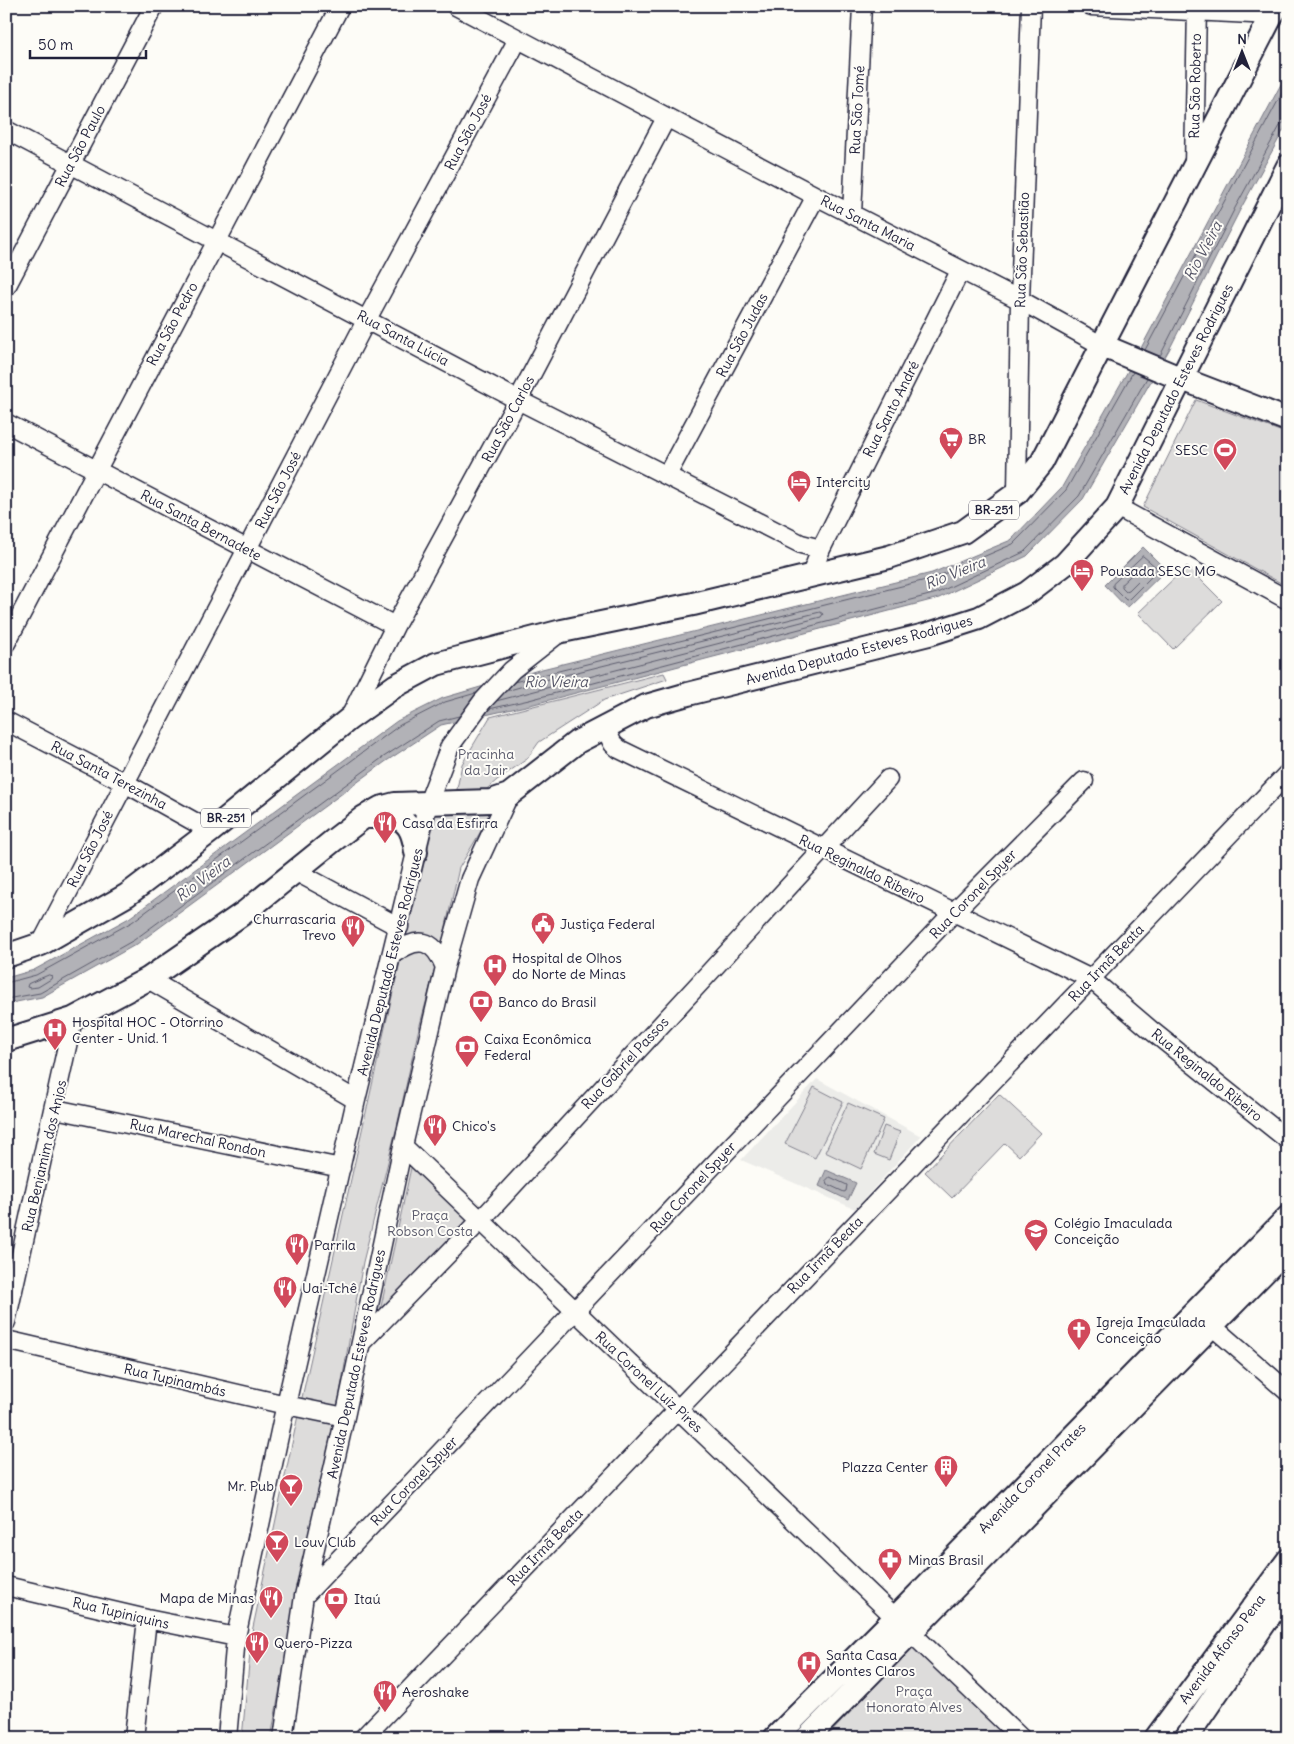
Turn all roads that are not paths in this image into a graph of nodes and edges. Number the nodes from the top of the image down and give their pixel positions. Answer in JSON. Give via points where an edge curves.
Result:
{"nodes":[{"id":1,"x":154,"y":6,"type":"edge"},
{"id":2,"x":340,"y":6,"type":"edge"},
{"id":3,"x":456,"y":6,"type":"edge"},
{"id":4,"x":862,"y":6,"type":"edge"},
{"id":5,"x":1031,"y":6,"type":"edge"},
{"id":6,"x":1091,"y":6,"type":"edge"},
{"id":7,"x":1197,"y":9,"type":"edge"},
{"id":8,"x":1275,"y":11,"type":"edge"},
{"id":9,"x":518,"y":38,"type":"junction"},
{"id":10,"x":666,"y":118,"type":"junction"},
{"id":11,"x":6,"y":130,"type":"edge"},
{"id":12,"x":71,"y":164,"type":"junction"},
{"id":13,"x":1288,"y":166,"type":"edge"},
{"id":14,"x":1194,"y":167,"type":"junction"},
{"id":15,"x":816,"y":196,"type":"junction"},
{"id":16,"x":852,"y":214,"type":"junction"},
{"id":17,"x":217,"y":240,"type":"junction"},
{"id":18,"x":960,"y":271,"type":"junction"},
{"id":19,"x":6,"y":286,"type":"edge"},
{"id":20,"x":1020,"y":300,"type":"junction"},
{"id":21,"x":367,"y":319,"type":"junction"},
{"id":22,"x":1109,"y":349,"type":"junction"},
{"id":23,"x":1172,"y":375,"type":"junction"},
{"id":24,"x":518,"y":400,"type":"junction"},
{"id":25,"x":1288,"y":420,"type":"edge"},
{"id":26,"x":6,"y":423,"type":"edge"},
{"id":27,"x":95,"y":470,"type":"junction"},
{"id":28,"x":667,"y":475,"type":"junction"},
{"id":29,"x":1017,"y":493,"type":"junction"},
{"id":30,"x":1117,"y":507,"type":"junction"},
{"id":31,"x":801,"y":544,"type":"junction"},
{"id":32,"x":820,"y":548,"type":"junction"},
{"id":33,"x":247,"y":550,"type":"junction"},
{"id":34,"x":811,"y":575,"type":"junction"},
{"id":35,"x":1288,"y":600,"type":"edge"},
{"id":36,"x":395,"y":626,"type":"junction"},
{"id":37,"x":562,"y":630,"type":"junction"},
{"id":38,"x":6,"y":643,"type":"edge"},
{"id":39,"x":349,"y":719,"type":"junction"},
{"id":40,"x":6,"y":721,"type":"edge"},
{"id":41,"x":604,"y":726,"type":"junction"},
{"id":42,"x":1288,"y":772,"type":"edge"},
{"id":43,"x":888,"y":779,"type":"dead end"},
{"id":44,"x":1084,"y":781,"type":"dead end"},
{"id":45,"x":125,"y":783,"type":"junction"},
{"id":46,"x":509,"y":795,"type":"junction"},
{"id":47,"x":428,"y":803,"type":"junction"},
{"id":48,"x":364,"y":817,"type":"junction"},
{"id":49,"x":211,"y":831,"type":"junction"},
{"id":50,"x":821,"y":849,"type":"junction"},
{"id":51,"x":416,"y":852,"type":"junction"},
{"id":52,"x":295,"y":870,"type":"junction"},
{"id":53,"x":953,"y":913,"type":"junction"},
{"id":54,"x":399,"y":927,"type":"junction"},
{"id":55,"x":41,"y":944,"type":"junction"},
{"id":56,"x":393,"y":954,"type":"junction"},
{"id":57,"x":6,"y":956,"type":"edge"},
{"id":58,"x":445,"y":967,"type":"junction"},
{"id":59,"x":148,"y":979,"type":"junction"},
{"id":60,"x":1091,"y":979,"type":"junction"},
{"id":61,"x":73,"y":1019,"type":"junction"},
{"id":62,"x":6,"y":1040,"type":"edge"},
{"id":63,"x":356,"y":1100,"type":"junction"},
{"id":64,"x":54,"y":1109,"type":"junction"},
{"id":65,"x":1288,"y":1140,"type":"edge"},
{"id":66,"x":403,"y":1146,"type":"junction"},
{"id":67,"x":342,"y":1168,"type":"junction"},
{"id":68,"x":1288,"y":1216,"type":"edge"},
{"id":69,"x":481,"y":1220,"type":"junction"},
{"id":70,"x":1288,"y":1248,"type":"edge"},
{"id":71,"x":574,"y":1312,"type":"junction"},
{"id":72,"x":6,"y":1322,"type":"edge"},
{"id":73,"x":1212,"y":1326,"type":"junction"},
{"id":74,"x":6,"y":1340,"type":"edge"},
{"id":75,"x":360,"y":1343,"type":"junction"},
{"id":76,"x":1288,"y":1392,"type":"edge"},
{"id":77,"x":286,"y":1405,"type":"junction"},
{"id":78,"x":678,"y":1409,"type":"junction"},
{"id":79,"x":345,"y":1417,"type":"junction"},
{"id":80,"x":1288,"y":1560,"type":"edge"},
{"id":81,"x":6,"y":1586,"type":"edge"},
{"id":82,"x":1288,"y":1589,"type":"edge"},
{"id":83,"x":304,"y":1596,"type":"junction"},
{"id":84,"x":147,"y":1619,"type":"junction"},
{"id":85,"x":904,"y":1625,"type":"junction"},
{"id":86,"x":236,"y":1637,"type":"junction"},
{"id":87,"x":134,"y":1738,"type":"edge"},
{"id":88,"x":228,"y":1738,"type":"edge"},
{"id":89,"x":283,"y":1738,"type":"edge"},
{"id":90,"x":363,"y":1738,"type":"edge"},
{"id":91,"x":774,"y":1738,"type":"edge"},
{"id":92,"x":807,"y":1738,"type":"edge"},
{"id":93,"x":1021,"y":1738,"type":"edge"},
{"id":94,"x":1156,"y":1738,"type":"edge"},
{"id":95,"x":1186,"y":1738,"type":"edge"}],
"edges":[{"from":1,"to":12,"type":"street","name":"Rua São Paulo"},
{"from":2,"to":17,"type":"street","name":"Rua São Pedro"},
{"from":3,"to":9,"type":"street","name":"Rua Santa Maria"},
{"from":4,"to":16,"type":"street","name":"Rua São Tomé"},
{"from":5,"to":20,"type":"street","name":"Rua São Sebastião"},
{"from":6,"to":7,"type":"street"},
{"from":7,"to":8,"type":"street"},
{"from":7,"to":14,"type":"street","name":"Rua São Roberto"},
{"from":8,"to":14,"type":"main road","name":"Avenida Deputado Esteves Rodrigues","number":"BR-251"},
{"from":9,"to":10,"type":"street","name":"Rua Santa Maria"},
{"from":9,"to":21,"type":"street","name":"Rua São José"},
{"from":10,"to":15,"type":"street","name":"Rua Santa Maria"},
{"from":10,"to":24,"type":"street","name":"Rua São Carlos"},
{"from":11,"to":12,"type":"street","name":"Rua Santa Lúcia"},
{"from":12,"to":17,"type":"street","name":"Rua Santa Lúcia"},
{"from":12,"to":19,"type":"street","name":"Rua São Paulo"},
{"from":13,"to":23,"type":"main road","name":"Avenida Deputado Esteves Rodrigues"},
{"from":14,"to":22,"type":"main road","name":"Avenida Deputado Esteves Rodrigues","number":"BR-251"},
{"from":15,"to":16,"type":"street","name":"Rua Santa Maria"},
{"from":15,"to":28,"type":"street","name":"Rua São Judas"},
{"from":16,"to":18,"type":"street","name":"Rua Santa Maria"},
{"from":17,"to":21,"type":"street","name":"Rua Santa Lúcia"},
{"from":17,"to":27,"type":"street","name":"Rua São Pedro"},
{"from":18,"to":20,"type":"street","name":"Rua Santa Maria"},
{"from":18,"to":32,"type":"street","name":"Rua Santo André"},
{"from":20,"to":22,"type":"street","name":"Rua Santa Maria"},
{"from":20,"to":29,"type":"street","name":"Rua São Sebastião"},
{"from":21,"to":24,"type":"street","name":"Rua Santa Lúcia"},
{"from":21,"to":33,"type":"street","name":"Rua São José"},
{"from":22,"to":23,"type":"main road","name":"Rua Santa Maria"},
{"from":22,"to":29,"type":"main road","name":"Avenida Deputado Esteves Rodrigues","number":"BR-251","via":[[1042,462]]},
{"from":23,"to":25,"type":"main road","name":"Rua Santa Maria"},
{"from":23,"to":30,"type":"main road","name":"Avenida Deputado Esteves Rodrigues"},
{"from":24,"to":28,"type":"street","name":"Rua Santa Lúcia"},
{"from":24,"to":36,"type":"street","name":"Rua São Carlos"},
{"from":26,"to":27,"type":"street","name":"Rua Santa Bernadete"},
{"from":27,"to":33,"type":"street","name":"Rua Santa Bernadete"},
{"from":27,"to":38,"type":"street","name":"Rua São Pedro"},
{"from":28,"to":31,"type":"street","name":"Rua Santa Lúcia"},
{"from":29,"to":34,"type":"main road","name":"Avenida Deputado Esteves Rodrigues","number":"BR-251","via":[[963,532],[889,557]]},
{"from":30,"to":35,"type":"street"},
{"from":30,"to":41,"type":"main road","name":"Avenida Deputado Esteves Rodrigues","via":[[1065,564],[1027,593],[979,618],[929,634],[671,698]]},
{"from":31,"to":32,"type":"street","name":"Rua Santa Lúcia"},
{"from":31,"to":34,"type":"street"},
{"from":32,"to":34,"type":"street","name":"Rua Santo André"},
{"from":33,"to":36,"type":"street","name":"Rua Santa Bernadete"},
{"from":33,"to":45,"type":"street","name":"Rua São José"},
{"from":34,"to":37,"type":"main road","name":"Avenida Deputado Esteves Rodrigues","number":"BR-251","via":[[693,604]]},
{"from":36,"to":39,"type":"street","name":"Rua São Carlos"},
{"from":37,"to":39,"type":"main road","name":"Avenida Deputado Esteves Rodrigues","number":"BR-251","via":[[436,664],[395,686]]},
{"from":37,"to":47,"type":"street","name":"Avenida Deputado Esteves Rodrigues","via":[[512,670],[482,702],[450,746]]},
{"from":39,"to":49,"type":"main road","name":"Avenida Deputado Esteves Rodrigues","number":"BR-251"},
{"from":40,"to":45,"type":"street","name":"Rua Santa Terezinha"},
{"from":41,"to":46,"type":"main road","name":"Avenida Deputado Esteves Rodrigues","via":[[576,742]]},
{"from":41,"to":50,"type":"street","name":"Rua Reginaldo Ribeiro","via":[[612,744],[618,749]]},
{"from":42,"to":60,"type":"street","name":"Rua Irmã Beata"},
{"from":43,"to":50,"type":"street","name":"Rua Gabriel Passos"},
{"from":44,"to":53,"type":"street","name":"Rua Coronel Spyer"},
{"from":45,"to":49,"type":"street","name":"Rua Santa Terezinha"},
{"from":45,"to":55,"type":"street","name":"Rua São José"},
{"from":46,"to":47,"type":"main road","name":"Avenida Deputado Esteves Rodrigues","via":[[490,801]]},
{"from":46,"to":58,"type":"street","name":"Avenida Deputado Esteves Rodrigues","via":[[470,879]]},
{"from":47,"to":48,"type":"main road","name":"Avenida Deputado Esteves Rodrigues","via":[[388,805]]},
{"from":47,"to":51,"type":"street","name":"Avenida Deputado Esteves Rodrigues"},
{"from":48,"to":51,"type":"main road","via":[[386,816],[407,824],[414,836]]},
{"from":48,"to":52,"type":"main road","name":"Avenida Deputado Esteves Rodrigues"},
{"from":49,"to":55,"type":"main road","name":"Avenida Deputado Esteves Rodrigues","number":"BR-251","via":[[127,895]]},
{"from":50,"to":53,"type":"street","name":"Rua Reginaldo Ribeiro"},
{"from":50,"to":69,"type":"street","name":"Rua Gabriel Passos"},
{"from":51,"to":54,"type":"street","name":"Avenida Deputado Esteves Rodrigues"},
{"from":52,"to":54,"type":"street"},
{"from":52,"to":59,"type":"main road","name":"Avenida Deputado Esteves Rodrigues","via":[[245,912]]},
{"from":53,"to":60,"type":"street","name":"Rua Reginaldo Ribeiro"},
{"from":53,"to":71,"type":"street","name":"Rua Coronel Spyer"},
{"from":54,"to":56,"type":"street","name":"Avenida Deputado Esteves Rodrigues"},
{"from":55,"to":57,"type":"main road","name":"Avenida Deputado Esteves Rodrigues","number":"BR-251"},
{"from":56,"to":58,"type":"street","via":[[406,944],[425,943],[439,953]]},
{"from":56,"to":63,"type":"street","name":"Avenida Deputado Esteves Rodrigues"},
{"from":58,"to":66,"type":"street","name":"Avenida Deputado Esteves Rodrigues"},
{"from":59,"to":61,"type":"main road","name":"Avenida Deputado Esteves Rodrigues"},
{"from":59,"to":63,"type":"street"},
{"from":60,"to":65,"type":"street","name":"Rua Reginaldo Ribeiro"},
{"from":60,"to":78,"type":"street","name":"Rua Irmã Beata"},
{"from":61,"to":62,"type":"main road","name":"Avenida Deputado Esteves Rodrigues"},
{"from":61,"to":64,"type":"street","name":"Rua Benjamim dos Anjos"},
{"from":63,"to":67,"type":"street","name":"Avenida Deputado Esteves Rodrigues"},
{"from":64,"to":67,"type":"street","name":"Rua Marechal Rondon"},
{"from":64,"to":72,"type":"street","name":"Rua Benjamim dos Anjos"},
{"from":66,"to":69,"type":"street","name":"Rua Coronel Luiz Pires"},
{"from":66,"to":75,"type":"street","name":"Avenida Deputado Esteves Rodrigues"},
{"from":67,"to":77,"type":"street","name":"Avenida Deputado Esteves Rodrigues"},
{"from":68,"to":85,"type":"main road","name":"Avenida Coronel Prates"},
{"from":69,"to":71,"type":"street","name":"Rua Coronel Luiz Pires"},
{"from":69,"to":75,"type":"street","name":"Rua Gabriel Passos"},
{"from":70,"to":73,"type":"main road","name":"Avenida Coronel Prates"},
{"from":71,"to":78,"type":"street","name":"Rua Coronel Luiz Pires"},
{"from":71,"to":83,"type":"street","name":"Rua Coronel Spyer"},
{"from":73,"to":76,"type":"street"},
{"from":73,"to":85,"type":"main road","name":"Avenida Coronel Prates"},
{"from":74,"to":77,"type":"street","name":"Rua Tupinambás"},
{"from":75,"to":79,"type":"street","name":"Avenida Deputado Esteves Rodrigues"},
{"from":77,"to":79,"type":"street","name":"Rua Tupinambás"},
{"from":77,"to":86,"type":"street","name":"Avenida Deputado Esteves Rodrigues"},
{"from":78,"to":85,"type":"street","name":"Rua Coronel Luiz Pires"},
{"from":78,"to":90,"type":"street","name":"Rua Irmã Beata"},
{"from":79,"to":83,"type":"street","name":"Avenida Deputado Esteves Rodrigues"},
{"from":80,"to":94,"type":"main road","name":"Avenida Afonso Pena"},
{"from":81,"to":84,"type":"street","name":"Rua Tupiniquins"},
{"from":82,"to":95,"type":"main road","name":"Avenida Afonso Pena"},
{"from":83,"to":89,"type":"street","name":"Avenida Deputado Esteves Rodrigues"},
{"from":84,"to":86,"type":"street","name":"Rua Tupiniquins"},
{"from":84,"to":87,"type":"street"},
{"from":85,"to":91,"type":"main road","name":"Avenida Coronel Prates"},
{"from":85,"to":92,"type":"main road","name":"Avenida Coronel Prates"},
{"from":85,"to":93,"type":"street","name":"Rua Coronel Luiz Pires"},
{"from":86,"to":88,"type":"street","name":"Avenida Deputado Esteves Rodrigues"}]}
